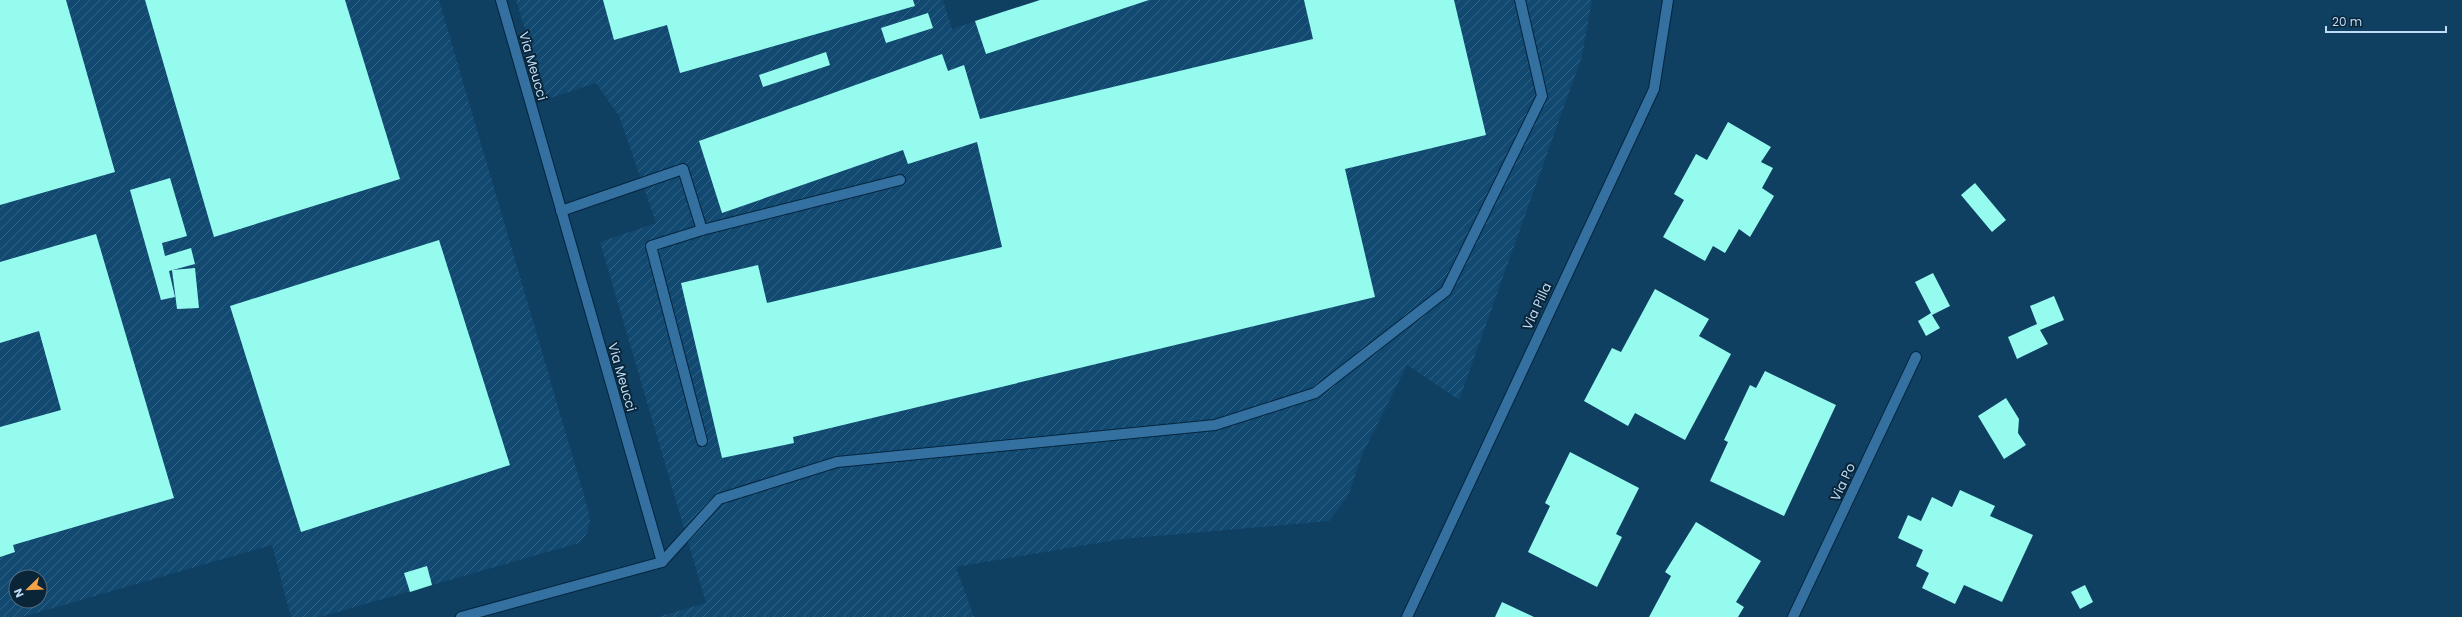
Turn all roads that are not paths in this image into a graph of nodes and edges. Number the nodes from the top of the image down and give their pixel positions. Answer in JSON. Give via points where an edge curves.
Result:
{"nodes":[{"id":1,"x":501,"y":0,"type":"edge"},
{"id":2,"x":1520,"y":0,"type":"edge"},
{"id":3,"x":1668,"y":0,"type":"edge"},
{"id":4,"x":900,"y":180,"type":"dead end"},
{"id":5,"x":561,"y":211,"type":"junction"},
{"id":6,"x":702,"y":230,"type":"junction"},
{"id":7,"x":1916,"y":357,"type":"dead end"},
{"id":8,"x":702,"y":441,"type":"dead end"},
{"id":9,"x":662,"y":562,"type":"junction"},
{"id":10,"x":461,"y":617,"type":"edge"},
{"id":11,"x":1407,"y":617,"type":"edge"},
{"id":12,"x":1793,"y":617,"type":"edge"}],
"edges":[{"from":1,"to":5,"type":"street","name":"Via Meucci"},
{"from":2,"to":9,"type":"street","via":[[1542,96],[1446,291],[1316,393],[1215,425],[837,462],[719,499]]},
{"from":3,"to":11,"type":"street","name":"Via Pilla","via":[[1654,89]]},
{"from":4,"to":6,"type":"street"},
{"from":5,"to":6,"type":"street","via":[[683,169]]},
{"from":5,"to":9,"type":"street","name":"Via Meucci"},
{"from":6,"to":8,"type":"street","via":[[651,246]]},
{"from":7,"to":12,"type":"street","name":"Via Po"},
{"from":9,"to":10,"type":"street"}]}
